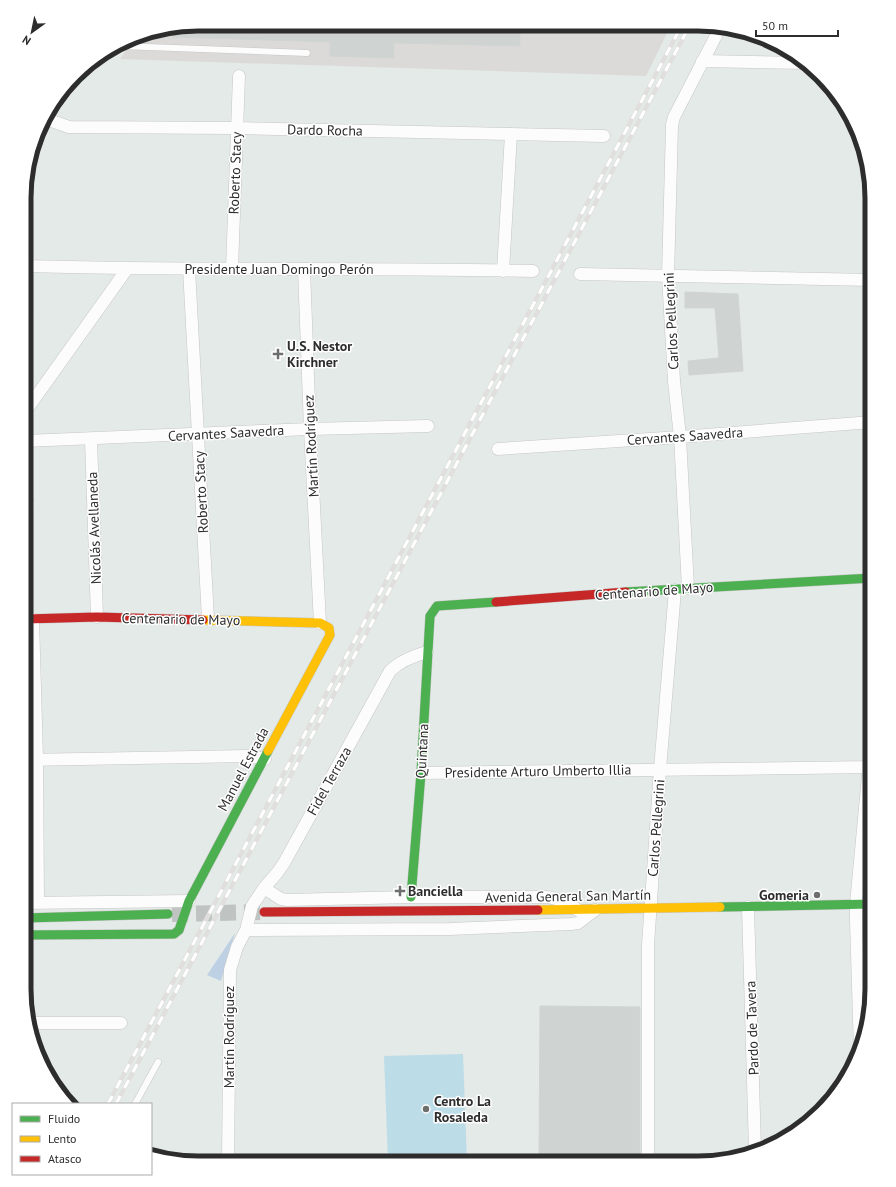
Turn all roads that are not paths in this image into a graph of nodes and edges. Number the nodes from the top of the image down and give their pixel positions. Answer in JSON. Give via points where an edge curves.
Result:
{"nodes":[{"id":1,"x":718,"y":32,"type":"edge"},
{"id":2,"x":128,"y":46,"type":"edge"},
{"id":3,"x":307,"y":53,"type":"dead end"},
{"id":4,"x":702,"y":61,"type":"junction"},
{"id":5,"x":797,"y":63,"type":"edge"},
{"id":6,"x":239,"y":76,"type":"dead end"},
{"id":7,"x":49,"y":122,"type":"edge"},
{"id":8,"x":236,"y":128,"type":"junction"},
{"id":9,"x":511,"y":134,"type":"junction"},
{"id":10,"x":604,"y":136,"type":"dead end"},
{"id":11,"x":31,"y":266,"type":"edge"},
{"id":12,"x":127,"y":269,"type":"junction"},
{"id":13,"x":189,"y":269,"type":"junction"},
{"id":14,"x":304,"y":269,"type":"junction"},
{"id":15,"x":232,"y":270,"type":"junction"},
{"id":16,"x":503,"y":271,"type":"junction"},
{"id":17,"x":533,"y":271,"type":"dead end"},
{"id":18,"x":580,"y":274,"type":"dead end"},
{"id":19,"x":668,"y":276,"type":"junction"},
{"id":20,"x":865,"y":280,"type":"edge"},
{"id":21,"x":31,"y":404,"type":"edge"},
{"id":22,"x":865,"y":423,"type":"edge"},
{"id":23,"x":428,"y":426,"type":"dead end"},
{"id":24,"x":310,"y":429,"type":"junction"},
{"id":25,"x":197,"y":434,"type":"junction"},
{"id":26,"x":680,"y":437,"type":"junction"},
{"id":27,"x":91,"y":439,"type":"junction"},
{"id":28,"x":31,"y":441,"type":"edge"},
{"id":29,"x":498,"y":449,"type":"dead end"},
{"id":30,"x":865,"y":578,"type":"edge"},
{"id":31,"x":688,"y":588,"type":"junction"},
{"id":32,"x":675,"y":590,"type":"junction"},
{"id":33,"x":437,"y":606,"type":"joint"},
{"id":34,"x":97,"y":617,"type":"junction"},
{"id":35,"x":31,"y":619,"type":"edge"},
{"id":36,"x":208,"y":619,"type":"junction"},
{"id":37,"x":320,"y":623,"type":"junction"},
{"id":38,"x":422,"y":653,"type":"junction"},
{"id":39,"x":31,"y":654,"type":"edge"},
{"id":40,"x":31,"y":760,"type":"edge"},
{"id":41,"x":37,"y":760,"type":"junction"},
{"id":42,"x":264,"y":760,"type":"junction"},
{"id":43,"x":865,"y":767,"type":"edge"},
{"id":44,"x":660,"y":769,"type":"junction"},
{"id":45,"x":421,"y":773,"type":"junction"},
{"id":46,"x":865,"y":816,"type":"edge"},
{"id":47,"x":264,"y":888,"type":"junction"},
{"id":48,"x":411,"y":897,"type":"junction"},
{"id":49,"x":189,"y":900,"type":"junction"},
{"id":50,"x":31,"y":902,"type":"edge"},
{"id":51,"x":38,"y":902,"type":"junction"},
{"id":52,"x":856,"y":904,"type":"junction"},
{"id":53,"x":865,"y":904,"type":"edge"},
{"id":54,"x":748,"y":907,"type":"junction"},
{"id":55,"x":650,"y":909,"type":"junction"},
{"id":56,"x":578,"y":910,"type":"junction"},
{"id":57,"x":595,"y":910,"type":"junction"},
{"id":58,"x":264,"y":912,"type":"tunnel mouth"},
{"id":59,"x":168,"y":914,"type":"tunnel mouth"},
{"id":60,"x":249,"y":916,"type":"joint"},
{"id":61,"x":31,"y":918,"type":"edge"},
{"id":62,"x":246,"y":930,"type":"junction"},
{"id":63,"x":31,"y":935,"type":"edge"},
{"id":64,"x":34,"y":1023,"type":"edge"},
{"id":65,"x":121,"y":1023,"type":"dead end"},
{"id":66,"x":859,"y":1031,"type":"edge"},
{"id":67,"x":158,"y":1062,"type":"dead end"},
{"id":68,"x":136,"y":1103,"type":"edge"},
{"id":69,"x":755,"y":1146,"type":"edge"},
{"id":70,"x":228,"y":1156,"type":"edge"},
{"id":71,"x":648,"y":1156,"type":"edge"}],
"edges":[{"from":1,"to":4,"type":"street"},
{"from":2,"to":3,"type":"lane"},
{"from":4,"to":5,"type":"street"},
{"from":4,"to":19,"type":"street","name":"Carlos Pellegrini","via":[[672,125]]},
{"from":6,"to":8,"type":"street","name":"Roberto Stacy"},
{"from":7,"to":8,"type":"street","name":"Dardo Rocha","via":[[69,127]]},
{"from":8,"to":9,"type":"street","name":"Dardo Rocha"},
{"from":8,"to":15,"type":"street","name":"Roberto Stacy"},
{"from":9,"to":10,"type":"street","name":"Dardo Rocha"},
{"from":9,"to":16,"type":"street"},
{"from":11,"to":12,"type":"street","name":"Presidente Juan Domingo Perón"},
{"from":12,"to":13,"type":"street","name":"Presidente Juan Domingo Perón"},
{"from":12,"to":21,"type":"street"},
{"from":13,"to":15,"type":"street","name":"Presidente Juan Domingo Perón"},
{"from":13,"to":25,"type":"street","name":"Roberto Stacy"},
{"from":14,"to":15,"type":"street","name":"Presidente Juan Domingo Perón"},
{"from":14,"to":16,"type":"street","name":"Presidente Juan Domingo Perón"},
{"from":14,"to":24,"type":"street","name":"Martín Rodríguez"},
{"from":16,"to":17,"type":"street","name":"Presidente Juan Domingo Perón"},
{"from":18,"to":19,"type":"street"},
{"from":19,"to":20,"type":"street"},
{"from":19,"to":26,"type":"street","name":"Carlos Pellegrini"},
{"from":22,"to":26,"type":"street","name":"Cervantes Saavedra"},
{"from":23,"to":24,"type":"street","name":"Cervantes Saavedra"},
{"from":24,"to":25,"type":"street","name":"Cervantes Saavedra"},
{"from":24,"to":37,"type":"street","name":"Martín Rodríguez"},
{"from":25,"to":27,"type":"street","name":"Cervantes Saavedra"},
{"from":25,"to":36,"type":"street","name":"Roberto Stacy"},
{"from":26,"to":29,"type":"street","name":"Cervantes Saavedra"},
{"from":26,"to":31,"type":"street","name":"Carlos Pellegrini"},
{"from":27,"to":28,"type":"street","name":"Cervantes Saavedra"},
{"from":27,"to":34,"type":"street","name":"Nicolás Avellaneda"},
{"from":30,"to":31,"type":"street","name":"Centenario de Mayo"},
{"from":31,"to":32,"type":"street","name":"Centenario de Mayo"},
{"from":32,"to":33,"type":"street","name":"Centenario de Mayo"},
{"from":32,"to":44,"type":"street","name":"Carlos Pellegrini"},
{"from":33,"to":38,"type":"street","name":"Quintana","via":[[430,616]]},
{"from":34,"to":35,"type":"street","name":"Centenario de Mayo"},
{"from":34,"to":36,"type":"street","name":"Centenario de Mayo"},
{"from":36,"to":37,"type":"street","name":"Centenario de Mayo"},
{"from":37,"to":42,"type":"street","name":"Manuel Estrada","via":[[329,628],[330,635]]},
{"from":38,"to":45,"type":"street","name":"Quintana"},
{"from":38,"to":47,"type":"street","name":"Fidel Terraza","via":[[390,671],[284,863]]},
{"from":39,"to":41,"type":"street"},
{"from":40,"to":41,"type":"street"},
{"from":41,"to":42,"type":"street","via":[[249,756]]},
{"from":41,"to":51,"type":"street"},
{"from":42,"to":49,"type":"street","name":"Manuel Estrada"},
{"from":43,"to":44,"type":"street","name":"Presidente Arturo Umberto Illia"},
{"from":44,"to":45,"type":"street","name":"Presidente Arturo Umberto Illia"},
{"from":44,"to":55,"type":"street","name":"Carlos Pellegrini"},
{"from":45,"to":48,"type":"street","name":"Quintana"},
{"from":46,"to":52,"type":"street"},
{"from":47,"to":48,"type":"street","via":[[287,900]]},
{"from":47,"to":60,"type":"street","name":"Fidel Terraza","via":[[252,906]]},
{"from":48,"to":56,"type":"street","via":[[548,897],[563,901]]},
{"from":49,"to":51,"type":"street"},
{"from":49,"to":63,"type":"street","name":"Manuel Estrada","via":[[179,930],[174,934]]},
{"from":50,"to":51,"type":"street"},
{"from":52,"to":53,"type":"street","name":"Avenida General San Martín"},
{"from":52,"to":54,"type":"street","name":"Avenida General San Martín"},
{"from":52,"to":66,"type":"street"},
{"from":54,"to":55,"type":"street","name":"Avenida General San Martín"},
{"from":54,"to":69,"type":"street","name":"Pardo de Tavera"},
{"from":55,"to":57,"type":"street","name":"Avenida General San Martín"},
{"from":55,"to":71,"type":"street","name":"Carlos Pellegrini","via":[[647,962]]},
{"from":56,"to":57,"type":"street","name":"Avenida General San Martín"},
{"from":56,"to":58,"type":"street","name":"Avenida General San Martín"},
{"from":57,"to":62,"type":"street","via":[[578,923],[570,924],[450,929]]},
{"from":59,"to":61,"type":"street"},
{"from":60,"to":62,"type":"street","name":"Martín Rodríguez"},
{"from":62,"to":70,"type":"street","name":"Martín Rodríguez","via":[[233,958],[229,980]]},
{"from":64,"to":65,"type":"street"},
{"from":67,"to":68,"type":"lane"}]}
